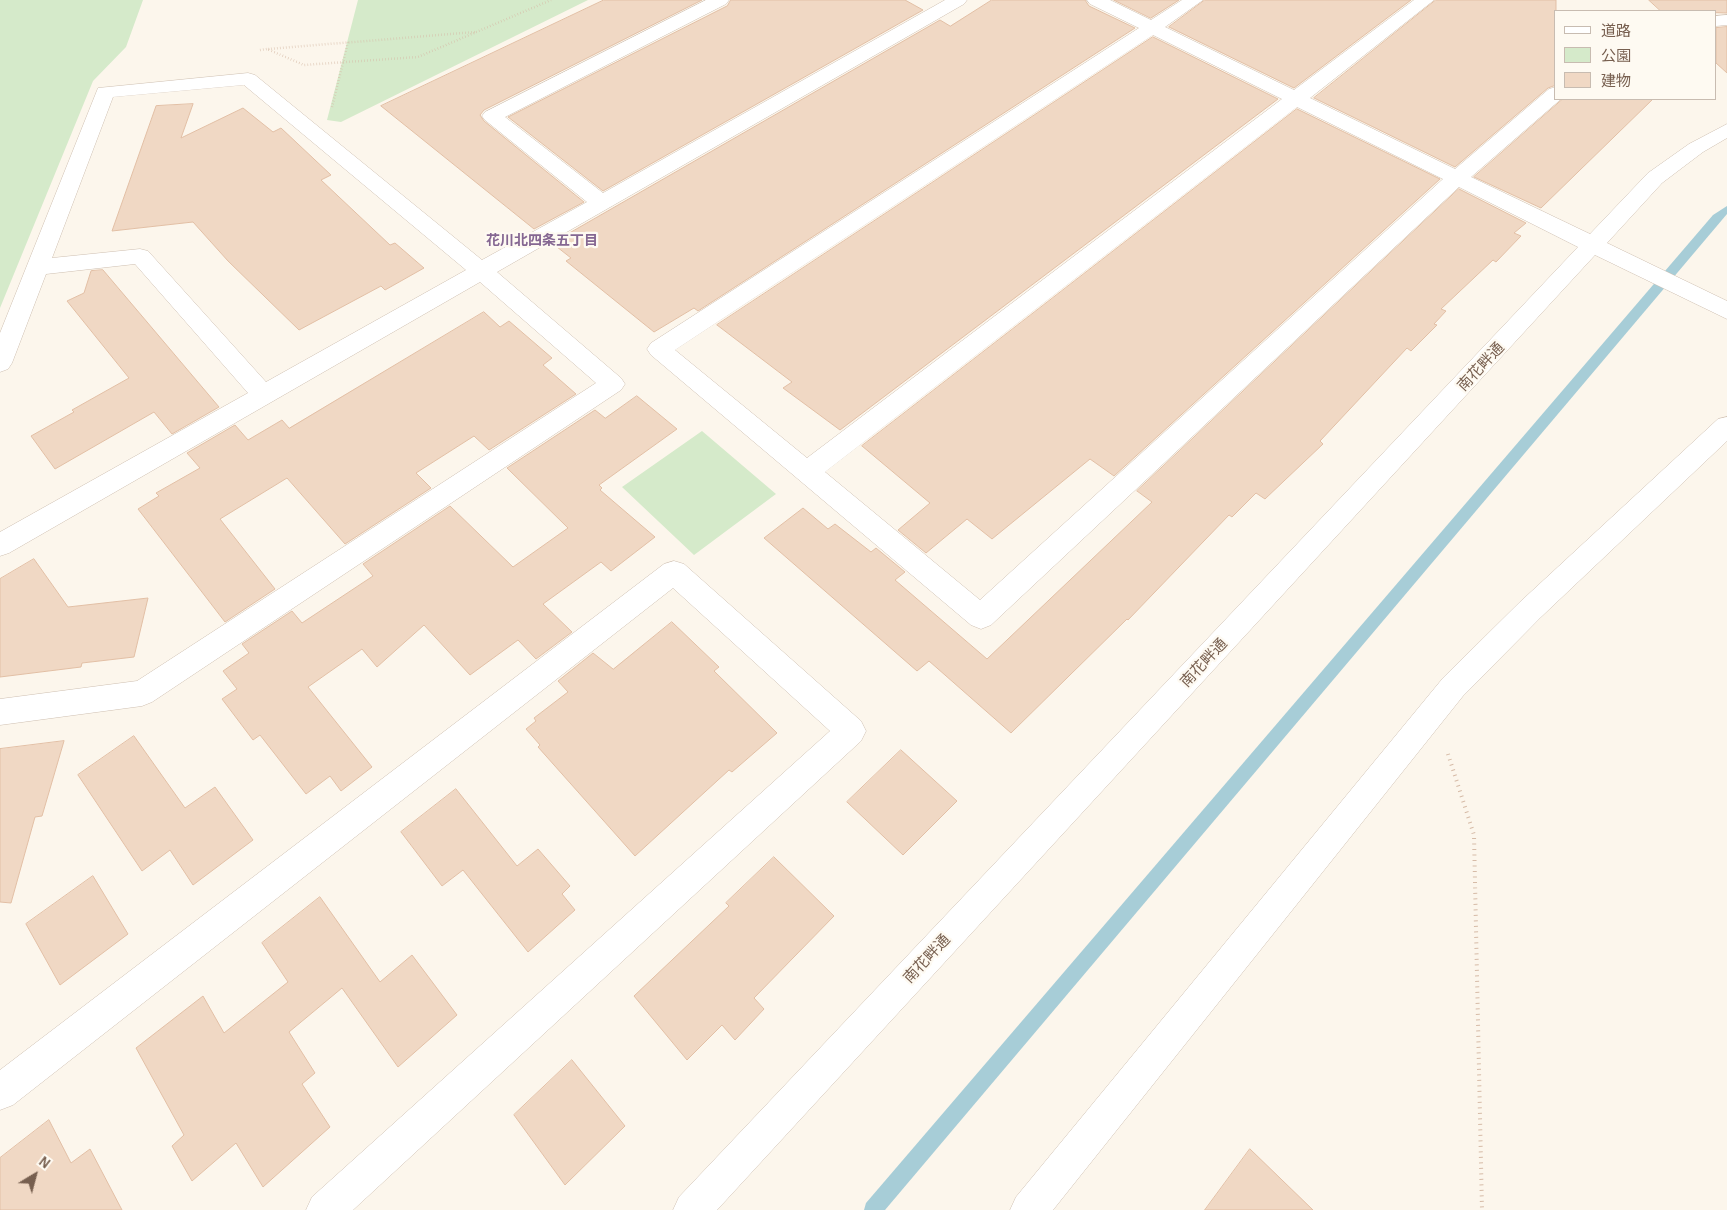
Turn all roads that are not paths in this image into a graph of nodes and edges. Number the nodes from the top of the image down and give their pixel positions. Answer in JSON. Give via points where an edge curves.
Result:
{"nodes":[{"id":1,"x":720,"y":0,"type":"edge"},
{"id":2,"x":958,"y":0,"type":"edge"},
{"id":3,"x":1096,"y":0,"type":"edge"},
{"id":4,"x":1194,"y":0,"type":"edge"},
{"id":5,"x":1425,"y":0,"type":"edge"},
{"id":6,"x":1151,"y":28,"type":"junction"},
{"id":7,"x":1554,"y":95,"type":"edge"},
{"id":8,"x":1296,"y":99,"type":"junction"},
{"id":9,"x":1727,"y":130,"type":"edge"},
{"id":10,"x":1457,"y":178,"type":"junction"},
{"id":11,"x":602,"y":203,"type":"junction"},
{"id":12,"x":1593,"y":246,"type":"junction"},
{"id":13,"x":37,"y":267,"type":"junction"},
{"id":14,"x":481,"y":271,"type":"junction"},
{"id":15,"x":1727,"y":311,"type":"edge"},
{"id":16,"x":0,"y":363,"type":"edge"},
{"id":17,"x":264,"y":395,"type":"junction"},
{"id":18,"x":1727,"y":426,"type":"edge"},
{"id":19,"x":807,"y":472,"type":"junction"},
{"id":20,"x":0,"y":545,"type":"edge"},
{"id":21,"x":0,"y":712,"type":"edge"},
{"id":22,"x":0,"y":1092,"type":"edge"},
{"id":23,"x":326,"y":1210,"type":"edge"},
{"id":24,"x":692,"y":1210,"type":"edge"},
{"id":25,"x":1029,"y":1210,"type":"edge"}],
"edges":[{"from":1,"to":11,"type":"street","via":[[492,116]]},
{"from":2,"to":11,"type":"street"},
{"from":3,"to":6,"type":"street"},
{"from":4,"to":6,"type":"street"},
{"from":5,"to":8,"type":"street"},
{"from":6,"to":8,"type":"street"},
{"from":6,"to":19,"type":"street","via":[[659,349]]},
{"from":7,"to":10,"type":"street"},
{"from":8,"to":10,"type":"street"},
{"from":8,"to":19,"type":"street"},
{"from":9,"to":12,"type":"street","name":"南花畔通","via":[[1655,178]]},
{"from":10,"to":12,"type":"street"},
{"from":10,"to":19,"type":"street","via":[[981,617]]},
{"from":11,"to":14,"type":"street"},
{"from":12,"to":15,"type":"street"},
{"from":12,"to":24,"type":"street","name":"南花畔通"},
{"from":13,"to":14,"type":"street","via":[[105,92],[248,79]]},
{"from":13,"to":16,"type":"street"},
{"from":13,"to":17,"type":"street","via":[[140,256]]},
{"from":14,"to":17,"type":"street"},
{"from":14,"to":21,"type":"street","via":[[613,384],[142,693]]},
{"from":17,"to":20,"type":"street"},
{"from":18,"to":25,"type":"street","via":[[1530,610],[1453,687]]},
{"from":22,"to":23,"type":"street","via":[[674,572],[851,732]]}]}
